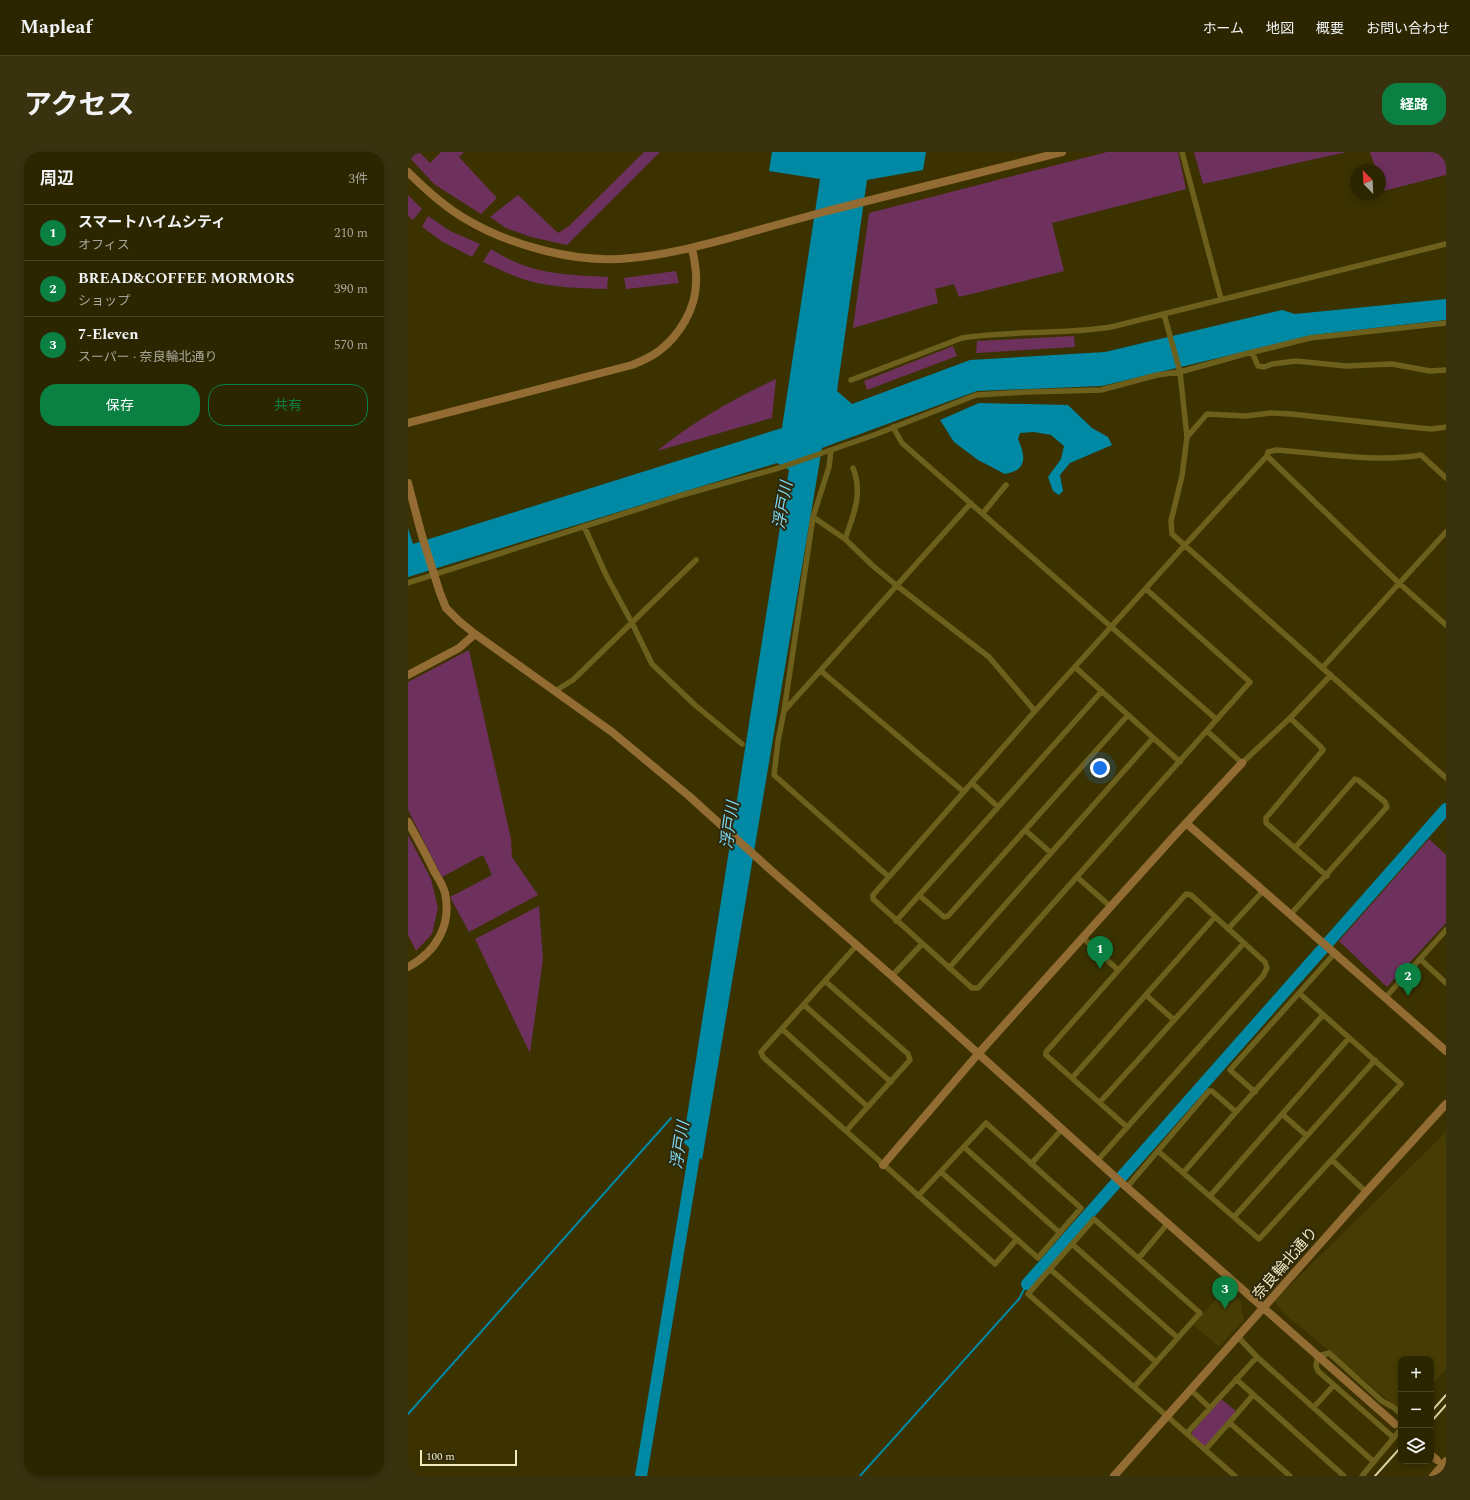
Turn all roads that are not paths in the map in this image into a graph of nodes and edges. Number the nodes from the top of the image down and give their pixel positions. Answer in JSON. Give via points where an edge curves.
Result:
{"nodes":[{"id":1,"x":1062,"y":152,"type":"edge"},
{"id":2,"x":1182,"y":152,"type":"edge"},
{"id":3,"x":408,"y":172,"type":"edge"},
{"id":4,"x":1446,"y":244,"type":"edge"},
{"id":5,"x":692,"y":248,"type":"junction"},
{"id":6,"x":1221,"y":299,"type":"junction"},
{"id":7,"x":1164,"y":314,"type":"junction"},
{"id":8,"x":1446,"y":323,"type":"edge"},
{"id":9,"x":1252,"y":352,"type":"junction"},
{"id":10,"x":1446,"y":370,"type":"edge"},
{"id":11,"x":1180,"y":372,"type":"junction"},
{"id":12,"x":851,"y":380,"type":"dead end"},
{"id":13,"x":408,"y":423,"type":"edge"},
{"id":14,"x":893,"y":427,"type":"junction"},
{"id":15,"x":1446,"y":427,"type":"edge"},
{"id":16,"x":1187,"y":437,"type":"junction"},
{"id":17,"x":831,"y":450,"type":"junction"},
{"id":18,"x":1267,"y":456,"type":"junction"},
{"id":19,"x":853,"y":468,"type":"dead end"},
{"id":20,"x":1446,"y":478,"type":"edge"},
{"id":21,"x":408,"y":483,"type":"edge"},
{"id":22,"x":1006,"y":485,"type":"dead end"},
{"id":23,"x":971,"y":503,"type":"junction"},
{"id":24,"x":983,"y":513,"type":"junction"},
{"id":25,"x":813,"y":517,"type":"junction"},
{"id":26,"x":584,"y":526,"type":"junction"},
{"id":27,"x":1446,"y":532,"type":"edge"},
{"id":28,"x":846,"y":539,"type":"junction"},
{"id":29,"x":1185,"y":545,"type":"junction"},
{"id":30,"x":696,"y":560,"type":"dead end"},
{"id":31,"x":434,"y":576,"type":"junction"},
{"id":32,"x":408,"y":583,"type":"edge"},
{"id":33,"x":1400,"y":584,"type":"junction"},
{"id":34,"x":896,"y":585,"type":"junction"},
{"id":35,"x":1146,"y":589,"type":"junction"},
{"id":36,"x":632,"y":623,"type":"junction"},
{"id":37,"x":1446,"y":625,"type":"edge"},
{"id":38,"x":1112,"y":627,"type":"junction"},
{"id":39,"x":475,"y":634,"type":"junction"},
{"id":40,"x":1075,"y":667,"type":"junction"},
{"id":41,"x":1322,"y":668,"type":"junction"},
{"id":42,"x":821,"y":671,"type":"junction"},
{"id":43,"x":408,"y":675,"type":"edge"},
{"id":44,"x":1331,"y":675,"type":"junction"},
{"id":45,"x":555,"y":691,"type":"junction"},
{"id":46,"x":1102,"y":691,"type":"junction"},
{"id":47,"x":784,"y":711,"type":"junction"},
{"id":48,"x":1035,"y":711,"type":"junction"},
{"id":49,"x":1128,"y":715,"type":"junction"},
{"id":50,"x":1290,"y":718,"type":"junction"},
{"id":51,"x":1216,"y":719,"type":"junction"},
{"id":52,"x":1207,"y":731,"type":"junction"},
{"id":53,"x":1153,"y":738,"type":"junction"},
{"id":54,"x":742,"y":744,"type":"dead end"},
{"id":55,"x":1180,"y":762,"type":"junction"},
{"id":56,"x":1242,"y":763,"type":"junction"},
{"id":57,"x":1446,"y":778,"type":"edge"},
{"id":58,"x":972,"y":783,"type":"junction"},
{"id":59,"x":964,"y":792,"type":"junction"},
{"id":60,"x":998,"y":807,"type":"junction"},
{"id":61,"x":408,"y":822,"type":"edge"},
{"id":62,"x":1186,"y":823,"type":"junction"},
{"id":63,"x":1025,"y":830,"type":"junction"},
{"id":64,"x":1295,"y":848,"type":"junction"},
{"id":65,"x":1051,"y":853,"type":"junction"},
{"id":66,"x":1326,"y":876,"type":"junction"},
{"id":67,"x":890,"y":877,"type":"junction"},
{"id":68,"x":1077,"y":877,"type":"junction"},
{"id":69,"x":1263,"y":891,"type":"junction"},
{"id":70,"x":919,"y":895,"type":"junction"},
{"id":71,"x":1111,"y":907,"type":"junction"},
{"id":72,"x":1290,"y":915,"type":"junction"},
{"id":73,"x":1216,"y":917,"type":"junction"},
{"id":74,"x":896,"y":921,"type":"junction"},
{"id":75,"x":1228,"y":928,"type":"junction"},
{"id":76,"x":1446,"y":930,"type":"edge"},
{"id":77,"x":1083,"y":938,"type":"junction"},
{"id":78,"x":1244,"y":943,"type":"junction"},
{"id":79,"x":922,"y":944,"type":"junction"},
{"id":80,"x":857,"y":945,"type":"junction"},
{"id":81,"x":1334,"y":954,"type":"junction"},
{"id":82,"x":1420,"y":959,"type":"junction"},
{"id":83,"x":408,"y":967,"type":"edge"},
{"id":84,"x":949,"y":968,"type":"junction"},
{"id":85,"x":1118,"y":970,"type":"junction"},
{"id":86,"x":892,"y":976,"type":"junction"},
{"id":87,"x":825,"y":981,"type":"junction"},
{"id":88,"x":1445,"y":981,"type":"edge"},
{"id":89,"x":1299,"y":993,"type":"junction"},
{"id":90,"x":1146,"y":995,"type":"junction"},
{"id":91,"x":1385,"y":998,"type":"junction"},
{"id":92,"x":804,"y":1005,"type":"junction"},
{"id":93,"x":1323,"y":1015,"type":"junction"},
{"id":94,"x":1174,"y":1020,"type":"junction"},
{"id":95,"x":782,"y":1029,"type":"junction"},
{"id":96,"x":1349,"y":1038,"type":"junction"},
{"id":97,"x":1446,"y":1051,"type":"edge"},
{"id":98,"x":978,"y":1054,"type":"junction"},
{"id":99,"x":1375,"y":1060,"type":"junction"},
{"id":100,"x":1072,"y":1078,"type":"junction"},
{"id":101,"x":891,"y":1082,"type":"junction"},
{"id":102,"x":1255,"y":1092,"type":"junction"},
{"id":103,"x":1100,"y":1102,"type":"junction"},
{"id":104,"x":1446,"y":1104,"type":"edge"},
{"id":105,"x":868,"y":1107,"type":"junction"},
{"id":106,"x":1236,"y":1112,"type":"junction"},
{"id":107,"x":1282,"y":1114,"type":"junction"},
{"id":108,"x":1127,"y":1127,"type":"junction"},
{"id":109,"x":1062,"y":1129,"type":"junction"},
{"id":110,"x":846,"y":1131,"type":"junction"},
{"id":111,"x":1306,"y":1136,"type":"junction"},
{"id":112,"x":964,"y":1147,"type":"junction"},
{"id":113,"x":1158,"y":1151,"type":"junction"},
{"id":114,"x":1332,"y":1160,"type":"junction"},
{"id":115,"x":1097,"y":1161,"type":"junction"},
{"id":116,"x":1031,"y":1164,"type":"junction"},
{"id":117,"x":883,"y":1165,"type":"junction"},
{"id":118,"x":941,"y":1172,"type":"junction"},
{"id":119,"x":1183,"y":1172,"type":"junction"},
{"id":120,"x":1125,"y":1186,"type":"junction"},
{"id":121,"x":1366,"y":1192,"type":"junction"},
{"id":122,"x":918,"y":1196,"type":"junction"},
{"id":123,"x":1210,"y":1196,"type":"junction"},
{"id":124,"x":1234,"y":1217,"type":"junction"},
{"id":125,"x":1168,"y":1223,"type":"junction"},
{"id":126,"x":1060,"y":1233,"type":"junction"},
{"id":127,"x":1017,"y":1239,"type":"junction"},
{"id":128,"x":1072,"y":1244,"type":"junction"},
{"id":129,"x":1138,"y":1258,"type":"junction"},
{"id":130,"x":1050,"y":1269,"type":"junction"},
{"id":131,"x":1263,"y":1308,"type":"junction"},
{"id":132,"x":1178,"y":1338,"type":"junction"},
{"id":133,"x":1238,"y":1338,"type":"junction"},
{"id":134,"x":1318,"y":1356,"type":"junction"},
{"id":135,"x":1257,"y":1357,"type":"junction"},
{"id":136,"x":1156,"y":1362,"type":"junction"},
{"id":137,"x":1236,"y":1379,"type":"junction"},
{"id":138,"x":1334,"y":1385,"type":"junction"},
{"id":139,"x":1134,"y":1387,"type":"junction"},
{"id":140,"x":1191,"y":1390,"type":"junction"},
{"id":141,"x":1254,"y":1395,"type":"junction"},
{"id":142,"x":1314,"y":1407,"type":"junction"},
{"id":143,"x":1210,"y":1408,"type":"junction"},
{"id":144,"x":1398,"y":1411,"type":"edge"},
{"id":145,"x":1167,"y":1416,"type":"junction"},
{"id":146,"x":1227,"y":1425,"type":"junction"},
{"id":147,"x":1398,"y":1427,"type":"edge"},
{"id":148,"x":1188,"y":1434,"type":"junction"},
{"id":149,"x":1394,"y":1438,"type":"junction"},
{"id":150,"x":1205,"y":1450,"type":"junction"},
{"id":151,"x":1438,"y":1459,"type":"edge"},
{"id":152,"x":1374,"y":1462,"type":"junction"},
{"id":153,"x":1114,"y":1476,"type":"edge"},
{"id":154,"x":1235,"y":1476,"type":"edge"},
{"id":155,"x":1290,"y":1476,"type":"edge"},
{"id":156,"x":1344,"y":1476,"type":"edge"},
{"id":157,"x":1362,"y":1476,"type":"edge"},
{"id":158,"x":1433,"y":1476,"type":"edge"}],
"edges":[{"from":1,"to":5,"type":"street","via":[[872,199]]},
{"from":2,"to":6,"type":"street"},
{"from":3,"to":5,"type":"street","via":[[464,218],[498,236],[544,250],[589,258],[630,259]]},
{"from":4,"to":6,"type":"street"},
{"from":5,"to":13,"type":"street","via":[[696,282],[691,308],[675,336],[660,351],[632,365]]},
{"from":6,"to":7,"type":"street"},
{"from":7,"to":11,"type":"street"},
{"from":7,"to":12,"type":"street","via":[[1084,331],[962,338]]},
{"from":8,"to":9,"type":"street","via":[[1310,338]]},
{"from":9,"to":10,"type":"street","via":[[1258,366],[1264,367],[1296,361],[1346,366],[1392,364]]},
{"from":9,"to":11,"type":"street"},
{"from":11,"to":14,"type":"street","via":[[1101,390],[981,394]]},
{"from":11,"to":16,"type":"street"},
{"from":14,"to":17,"type":"street"},
{"from":14,"to":23,"type":"street","via":[[902,443]]},
{"from":15,"to":16,"type":"street","via":[[1420,428],[1291,414],[1207,414]]},
{"from":16,"to":29,"type":"street","via":[[1182,476],[1170,521],[1172,534]]},
{"from":17,"to":25,"type":"street","via":[[829,467]]},
{"from":17,"to":26,"type":"street","via":[[783,467]]},
{"from":18,"to":20,"type":"street","via":[[1268,452],[1276,450],[1403,458],[1421,455]]},
{"from":18,"to":29,"type":"street"},
{"from":18,"to":33,"type":"street"},
{"from":19,"to":28,"type":"street","via":[[858,479],[858,488],[855,512]]},
{"from":21,"to":31,"type":"street"},
{"from":22,"to":24,"type":"street"},
{"from":23,"to":24,"type":"street"},
{"from":23,"to":34,"type":"street"},
{"from":24,"to":38,"type":"street"},
{"from":25,"to":28,"type":"street"},
{"from":25,"to":47,"type":"street"},
{"from":26,"to":31,"type":"street"},
{"from":26,"to":36,"type":"street","via":[[606,575]]},
{"from":27,"to":33,"type":"street"},
{"from":28,"to":34,"type":"street"},
{"from":29,"to":35,"type":"street"},
{"from":29,"to":41,"type":"street"},
{"from":30,"to":36,"type":"street"},
{"from":31,"to":32,"type":"street"},
{"from":31,"to":39,"type":"street","via":[[446,608]]},
{"from":33,"to":37,"type":"street"},
{"from":33,"to":41,"type":"street"},
{"from":34,"to":42,"type":"street"},
{"from":34,"to":48,"type":"street","via":[[989,657]]},
{"from":35,"to":38,"type":"street"},
{"from":35,"to":51,"type":"street","via":[[1250,682]]},
{"from":36,"to":45,"type":"street","via":[[573,680]]},
{"from":36,"to":54,"type":"street","via":[[652,664],[695,705]]},
{"from":38,"to":40,"type":"street"},
{"from":38,"to":51,"type":"street"},
{"from":39,"to":43,"type":"street","via":[[459,648]]},
{"from":39,"to":45,"type":"street"},
{"from":40,"to":46,"type":"street"},
{"from":40,"to":48,"type":"street"},
{"from":41,"to":44,"type":"street"},
{"from":42,"to":47,"type":"street"},
{"from":42,"to":59,"type":"street"},
{"from":44,"to":50,"type":"street"},
{"from":44,"to":57,"type":"street"},
{"from":45,"to":80,"type":"street","via":[[641,755]]},
{"from":46,"to":49,"type":"street"},
{"from":46,"to":60,"type":"street"},
{"from":47,"to":67,"type":"street","via":[[774,775]]},
{"from":48,"to":58,"type":"street"},
{"from":49,"to":53,"type":"street"},
{"from":49,"to":63,"type":"street"},
{"from":50,"to":56,"type":"street"},
{"from":50,"to":64,"type":"street","via":[[1322,750],[1266,818],[1266,823]]},
{"from":51,"to":52,"type":"street"},
{"from":52,"to":55,"type":"street"},
{"from":52,"to":56,"type":"street"},
{"from":53,"to":55,"type":"street"},
{"from":53,"to":65,"type":"street"},
{"from":55,"to":68,"type":"street"},
{"from":56,"to":62,"type":"street"},
{"from":58,"to":59,"type":"street"},
{"from":58,"to":60,"type":"street"},
{"from":59,"to":67,"type":"street"},
{"from":60,"to":70,"type":"street"},
{"from":61,"to":83,"type":"street","via":[[444,892],[446,906],[439,939],[432,950]]},
{"from":62,"to":69,"type":"street"},
{"from":62,"to":71,"type":"street"},
{"from":63,"to":65,"type":"street"},
{"from":63,"to":70,"type":"street","via":[[948,916],[944,917]]},
{"from":64,"to":66,"type":"street"},
{"from":64,"to":66,"type":"street","via":[[1355,780],[1385,802],[1387,807]]},
{"from":65,"to":84,"type":"street"},
{"from":66,"to":72,"type":"street"},
{"from":67,"to":74,"type":"street","via":[[873,895],[873,900]]},
{"from":68,"to":71,"type":"street"},
{"from":68,"to":84,"type":"street","via":[[978,988],[972,988]]},
{"from":69,"to":72,"type":"street"},
{"from":69,"to":75,"type":"street"},
{"from":70,"to":74,"type":"street"},
{"from":71,"to":77,"type":"street"},
{"from":72,"to":81,"type":"street"},
{"from":73,"to":75,"type":"street"},
{"from":73,"to":85,"type":"street","via":[[1191,895],[1186,894]]},
{"from":73,"to":90,"type":"street"},
{"from":74,"to":79,"type":"street"},
{"from":75,"to":78,"type":"street"},
{"from":76,"to":82,"type":"street"},
{"from":77,"to":85,"type":"street"},
{"from":77,"to":98,"type":"street"},
{"from":78,"to":94,"type":"street"},
{"from":78,"to":108,"type":"street","via":[[1265,962],[1267,968],[1263,976]]},
{"from":79,"to":84,"type":"street"},
{"from":79,"to":86,"type":"street"},
{"from":80,"to":86,"type":"street"},
{"from":80,"to":87,"type":"street"},
{"from":81,"to":89,"type":"street"},
{"from":81,"to":91,"type":"street"},
{"from":82,"to":88,"type":"street"},
{"from":82,"to":91,"type":"street"},
{"from":85,"to":100,"type":"street","via":[[1046,1052],[1046,1055]]},
{"from":86,"to":98,"type":"street"},
{"from":87,"to":92,"type":"street"},
{"from":87,"to":101,"type":"street","via":[[908,1054],[910,1060]]},
{"from":89,"to":93,"type":"street"},
{"from":89,"to":102,"type":"street","via":[[1230,1070]]},
{"from":90,"to":94,"type":"street"},
{"from":90,"to":100,"type":"street"},
{"from":91,"to":97,"type":"street"},
{"from":92,"to":95,"type":"street"},
{"from":92,"to":101,"type":"street"},
{"from":93,"to":96,"type":"street"},
{"from":93,"to":102,"type":"street"},
{"from":94,"to":103,"type":"street"},
{"from":95,"to":105,"type":"street"},
{"from":95,"to":110,"type":"street","via":[[761,1052],[763,1057]]},
{"from":96,"to":99,"type":"street"},
{"from":96,"to":107,"type":"street"},
{"from":98,"to":109,"type":"street"},
{"from":98,"to":117,"type":"street"},
{"from":99,"to":111,"type":"street"},
{"from":99,"to":114,"type":"street","via":[[1401,1084]]},
{"from":100,"to":103,"type":"street"},
{"from":101,"to":105,"type":"street"},
{"from":102,"to":106,"type":"street"},
{"from":103,"to":108,"type":"street"},
{"from":104,"to":121,"type":"street","name":"奈良輪北通り"},
{"from":105,"to":110,"type":"street"},
{"from":106,"to":113,"type":"street","via":[[1212,1091],[1209,1092]]},
{"from":106,"to":119,"type":"street"},
{"from":107,"to":111,"type":"street"},
{"from":107,"to":123,"type":"street"},
{"from":108,"to":115,"type":"street"},
{"from":109,"to":115,"type":"street"},
{"from":109,"to":116,"type":"street"},
{"from":110,"to":117,"type":"street"},
{"from":111,"to":124,"type":"street"},
{"from":112,"to":116,"type":"street","via":[[986,1123]]},
{"from":112,"to":118,"type":"street"},
{"from":112,"to":126,"type":"street"},
{"from":113,"to":119,"type":"street"},
{"from":113,"to":120,"type":"street"},
{"from":114,"to":121,"type":"street"},
{"from":114,"to":124,"type":"street","via":[[1259,1240]]},
{"from":115,"to":120,"type":"street"},
{"from":116,"to":126,"type":"street","via":[[1081,1208]]},
{"from":117,"to":122,"type":"street"},
{"from":118,"to":122,"type":"street"},
{"from":118,"to":127,"type":"street"},
{"from":119,"to":123,"type":"street"},
{"from":120,"to":125,"type":"street"},
{"from":121,"to":131,"type":"street","name":"奈良輪北通り"},
{"from":122,"to":127,"type":"street","via":[[995,1264]]},
{"from":123,"to":124,"type":"street"},
{"from":125,"to":129,"type":"street"},
{"from":125,"to":131,"type":"street"},
{"from":126,"to":127,"type":"street","via":[[1038,1258]]},
{"from":128,"to":129,"type":"street","via":[[1094,1219]]},
{"from":128,"to":130,"type":"street"},
{"from":128,"to":132,"type":"street"},
{"from":129,"to":132,"type":"street","via":[[1200,1313]]},
{"from":130,"to":136,"type":"street"},
{"from":130,"to":139,"type":"street","via":[[1028,1294]]},
{"from":131,"to":133,"type":"street","name":"奈良輪北通り"},
{"from":131,"to":134,"type":"street"},
{"from":132,"to":136,"type":"street"},
{"from":133,"to":135,"type":"street"},
{"from":133,"to":140,"type":"street","name":"奈良輪北通り"},
{"from":134,"to":138,"type":"street","via":[[1318,1371]]},
{"from":134,"to":144,"type":"street","via":[[1329,1353],[1382,1401]]},
{"from":134,"to":147,"type":"street"},
{"from":135,"to":137,"type":"street"},
{"from":135,"to":142,"type":"street"},
{"from":136,"to":139,"type":"street"},
{"from":137,"to":141,"type":"street"},
{"from":137,"to":143,"type":"street"},
{"from":138,"to":142,"type":"street"},
{"from":138,"to":149,"type":"street"},
{"from":139,"to":145,"type":"street"},
{"from":140,"to":143,"type":"street"},
{"from":140,"to":145,"type":"street","name":"奈良輪北通り"},
{"from":141,"to":146,"type":"street"},
{"from":141,"to":156,"type":"street"},
{"from":142,"to":152,"type":"street"},
{"from":143,"to":148,"type":"street"},
{"from":145,"to":148,"type":"street"},
{"from":145,"to":153,"type":"street","name":"奈良輪北通り"},
{"from":146,"to":150,"type":"street"},
{"from":146,"to":155,"type":"street","via":[[1231,1424]]},
{"from":147,"to":149,"type":"street"},
{"from":148,"to":150,"type":"street"},
{"from":149,"to":152,"type":"street"},
{"from":150,"to":154,"type":"street"},
{"from":151,"to":158,"type":"street"},
{"from":152,"to":157,"type":"street"}]}
